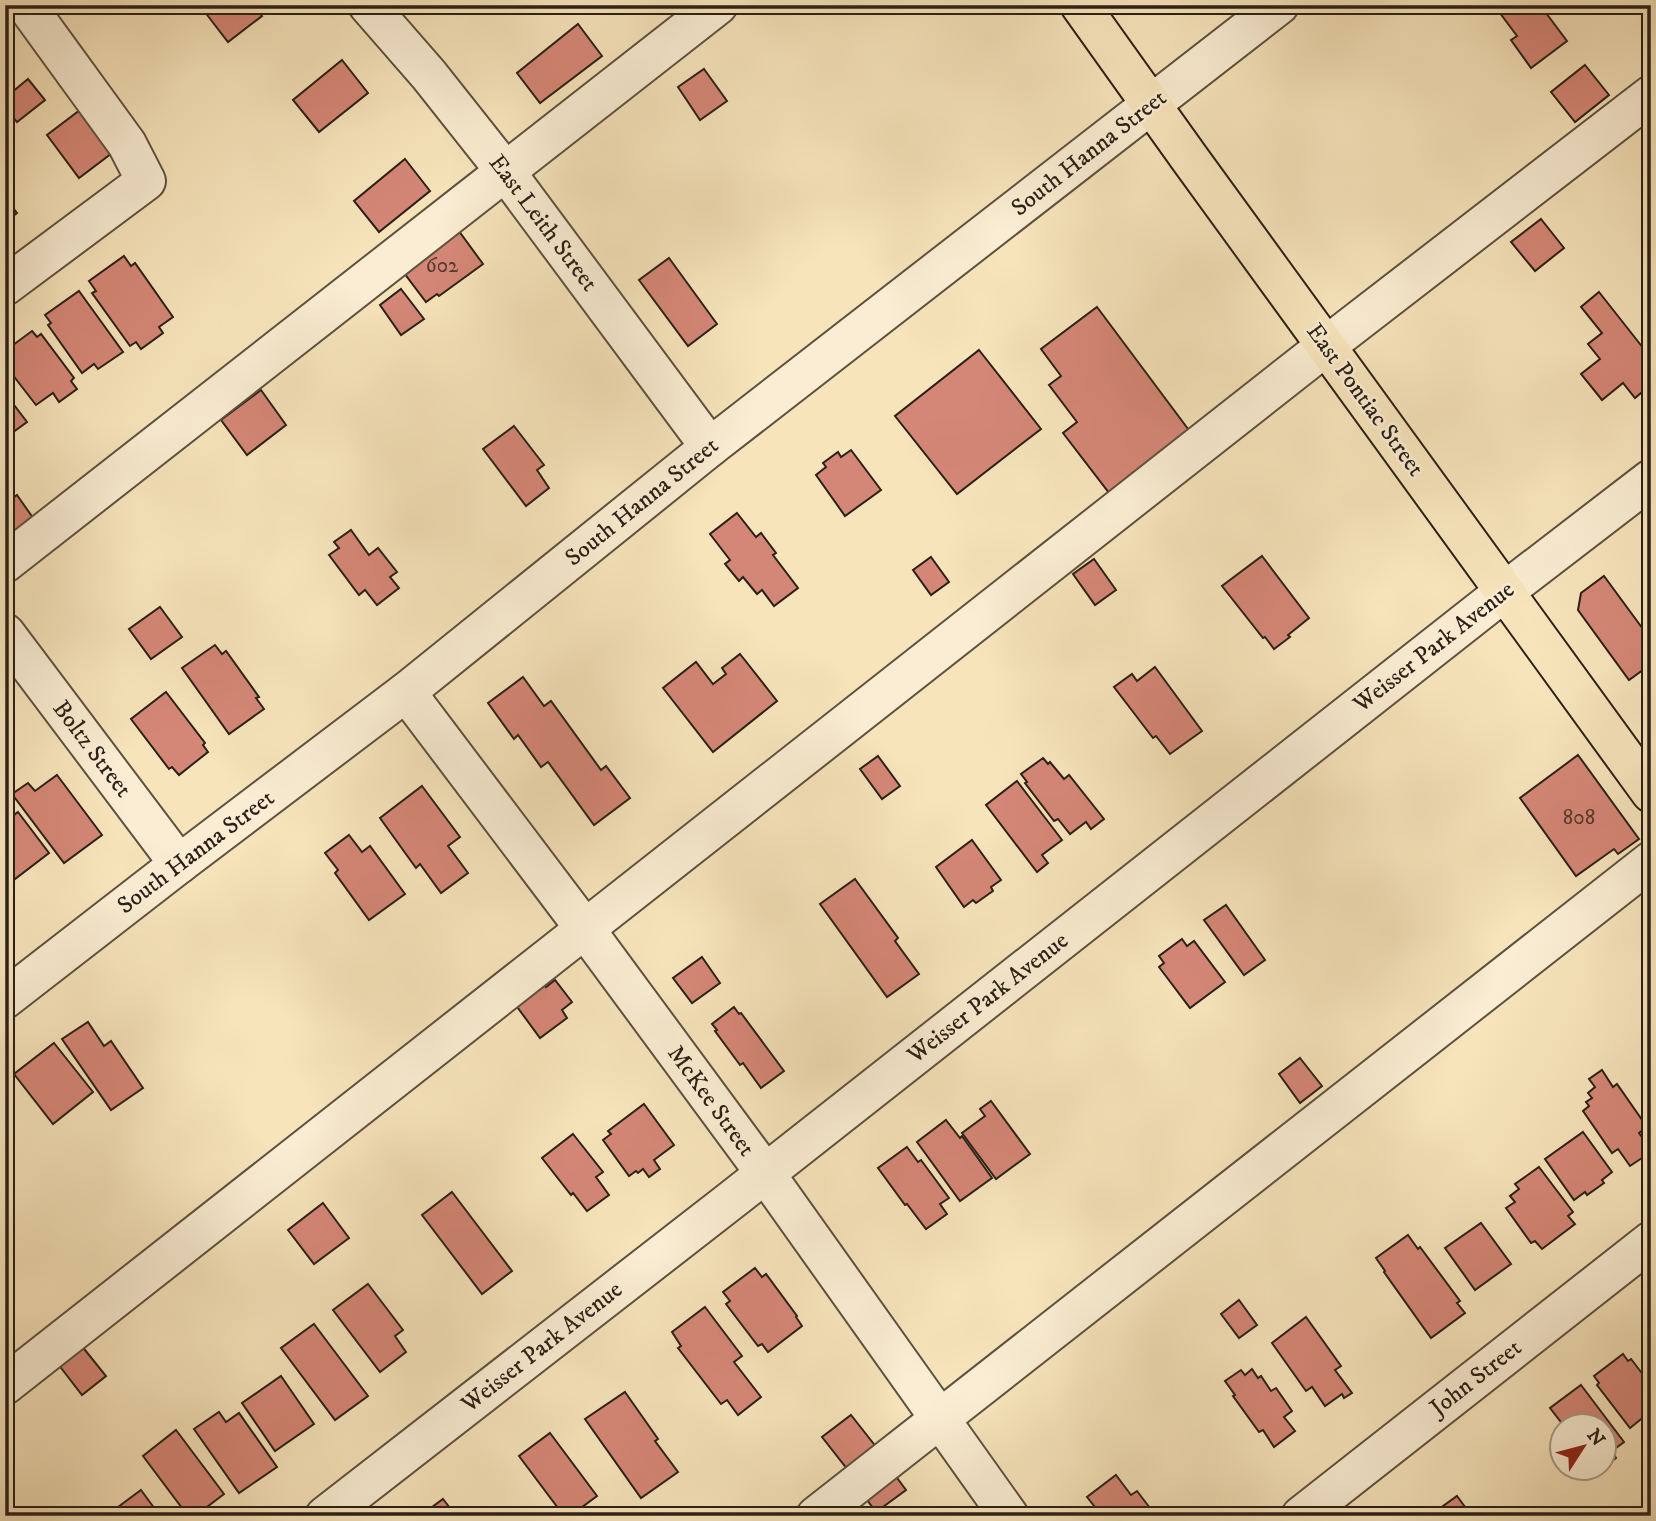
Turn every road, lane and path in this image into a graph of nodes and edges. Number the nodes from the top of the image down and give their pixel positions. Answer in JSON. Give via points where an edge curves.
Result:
{"nodes":[{"id":1,"x":26,"y":5,"type":"edge"},
{"id":2,"x":368,"y":5,"type":"edge"},
{"id":3,"x":718,"y":5,"type":"edge"},
{"id":4,"x":1080,"y":5,"type":"edge"},
{"id":5,"x":1279,"y":5,"type":"edge"},
{"id":6,"x":1651,"y":95,"type":"edge"},
{"id":7,"x":1152,"y":105,"type":"junction"},
{"id":8,"x":505,"y":171,"type":"junction"},
{"id":9,"x":5,"y":286,"type":"edge"},
{"id":10,"x":1326,"y":346,"type":"junction"},
{"id":11,"x":710,"y":447,"type":"junction"},
{"id":12,"x":1651,"y":479,"type":"edge"},
{"id":13,"x":5,"y":563,"type":"edge"},
{"id":14,"x":1504,"y":592,"type":"junction"},
{"id":15,"x":10,"y":652,"type":"edge"},
{"id":16,"x":406,"y":692,"type":"junction"},
{"id":17,"x":1651,"y":793,"type":"edge"},
{"id":18,"x":1651,"y":861,"type":"edge"},
{"id":19,"x":179,"y":864,"type":"junction"},
{"id":20,"x":584,"y":929,"type":"junction"},
{"id":21,"x":5,"y":999,"type":"edge"},
{"id":22,"x":765,"y":1173,"type":"junction"},
{"id":23,"x":1651,"y":1241,"type":"edge"},
{"id":24,"x":5,"y":1385,"type":"edge"},
{"id":25,"x":940,"y":1420,"type":"junction"},
{"id":26,"x":325,"y":1516,"type":"edge"},
{"id":27,"x":816,"y":1516,"type":"edge"},
{"id":28,"x":1009,"y":1516,"type":"edge"},
{"id":29,"x":1301,"y":1516,"type":"edge"}],
"edges":[{"from":1,"to":9,"type":"street","via":[[127,144],[146,181]]},
{"from":2,"to":8,"type":"street","name":"East Leith Street"},
{"from":3,"to":8,"type":"street"},
{"from":4,"to":7,"type":"main road","name":"East Pontiac Street"},
{"from":5,"to":7,"type":"street","name":"South Hanna Street"},
{"from":6,"to":10,"type":"street"},
{"from":7,"to":10,"type":"main road","name":"East Pontiac Street"},
{"from":7,"to":11,"type":"street","name":"South Hanna Street"},
{"from":8,"to":11,"type":"street","name":"East Leith Street"},
{"from":8,"to":13,"type":"street"},
{"from":10,"to":14,"type":"main road","name":"East Pontiac Street"},
{"from":10,"to":20,"type":"street"},
{"from":11,"to":16,"type":"street","name":"South Hanna Street"},
{"from":12,"to":14,"type":"street","name":"Weisser Park Avenue"},
{"from":14,"to":17,"type":"main road","name":"East Pontiac Street"},
{"from":14,"to":22,"type":"street","name":"Weisser Park Avenue"},
{"from":15,"to":19,"type":"street","name":"Boltz Street"},
{"from":16,"to":19,"type":"street","name":"South Hanna Street"},
{"from":16,"to":20,"type":"street","name":"McKee Street"},
{"from":18,"to":25,"type":"street"},
{"from":19,"to":21,"type":"street","name":"South Hanna Street"},
{"from":20,"to":22,"type":"street","name":"McKee Street"},
{"from":20,"to":24,"type":"street"},
{"from":22,"to":25,"type":"street","name":"McKee Street"},
{"from":22,"to":26,"type":"street","name":"Weisser Park Avenue"},
{"from":23,"to":29,"type":"street","name":"John Street"},
{"from":25,"to":27,"type":"street"},
{"from":25,"to":28,"type":"street","name":"McKee Street"}]}
